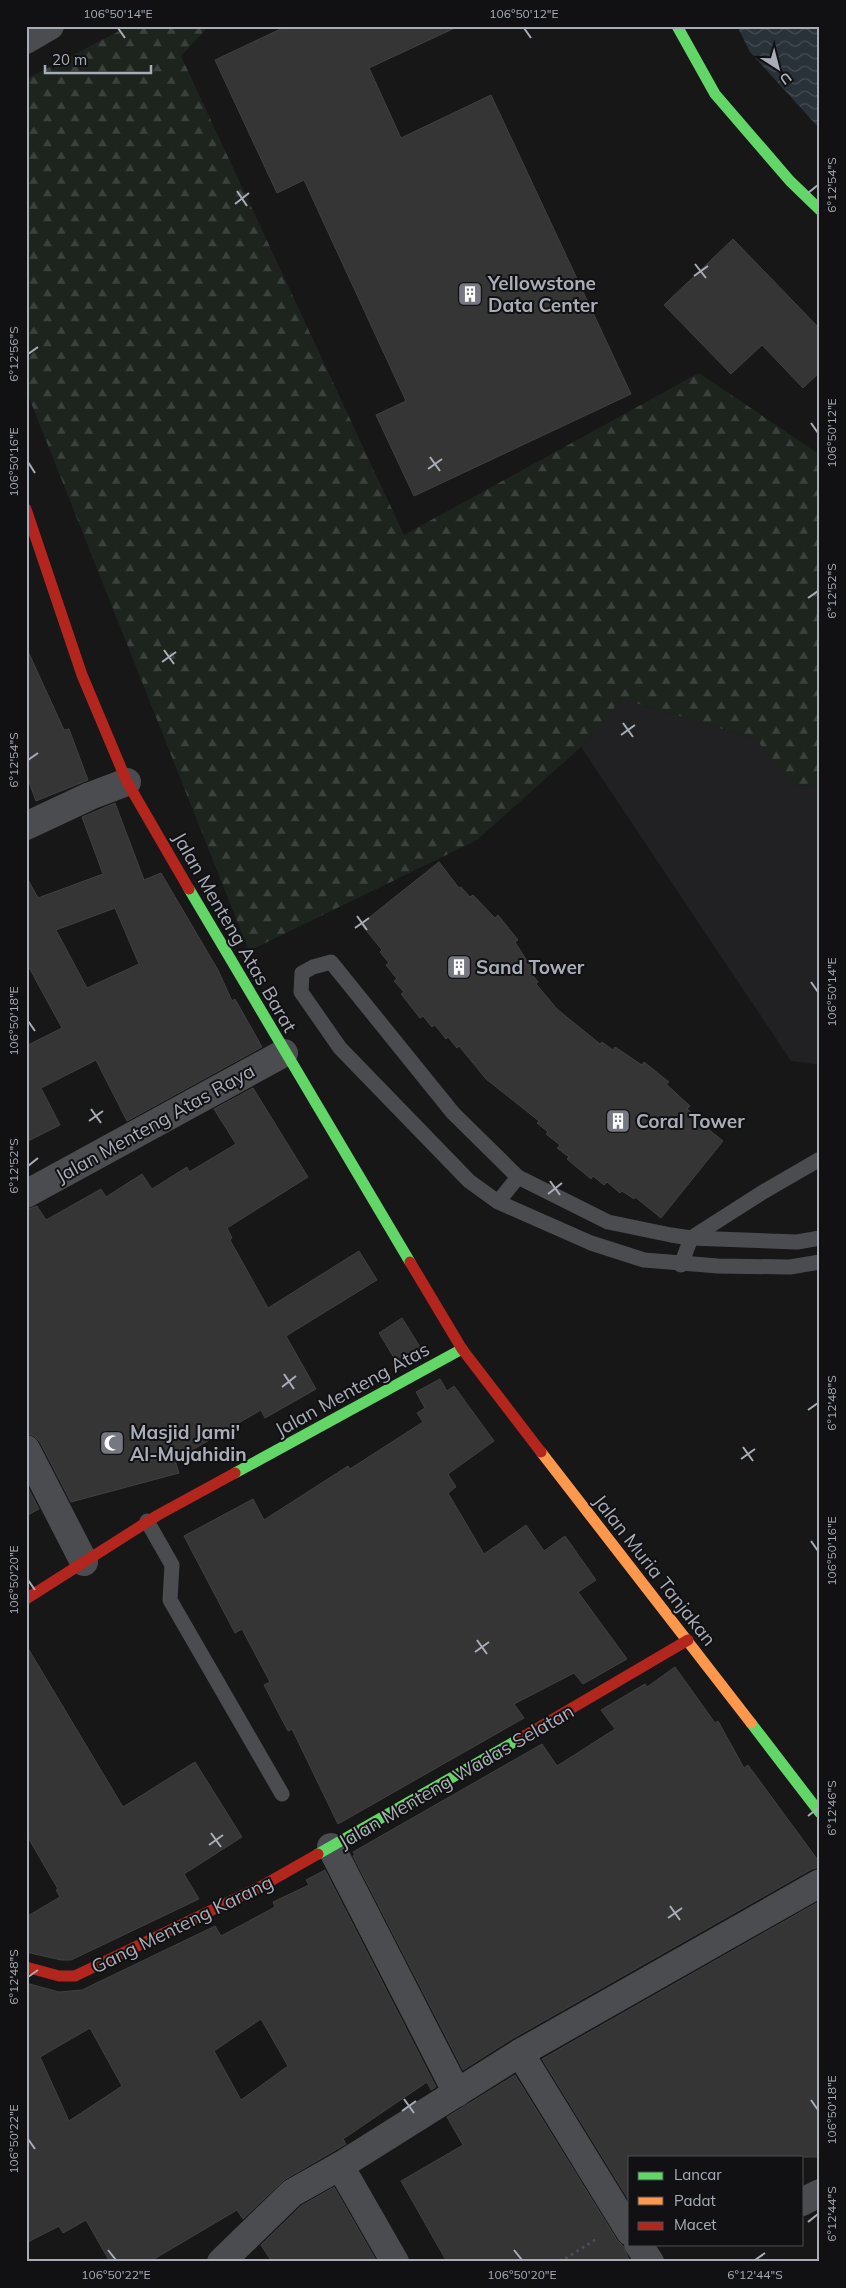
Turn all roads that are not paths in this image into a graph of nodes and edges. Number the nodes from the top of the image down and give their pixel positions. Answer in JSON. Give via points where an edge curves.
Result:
{"nodes":[{"id":1,"x":50,"y":26,"type":"edge"},
{"id":2,"x":677,"y":26,"type":"edge"},
{"id":3,"x":26,"y":40,"type":"edge"},
{"id":4,"x":820,"y":210,"type":"edge"},
{"id":5,"x":26,"y":509,"type":"edge"},
{"id":6,"x":31,"y":538,"type":"edge"},
{"id":7,"x":128,"y":782,"type":"junction"},
{"id":8,"x":26,"y":826,"type":"edge"},
{"id":9,"x":284,"y":1053,"type":"junction"},
{"id":10,"x":820,"y":1159,"type":"edge"},
{"id":11,"x":518,"y":1178,"type":"junction"},
{"id":12,"x":26,"y":1194,"type":"edge"},
{"id":13,"x":498,"y":1202,"type":"junction"},
{"id":14,"x":691,"y":1238,"type":"junction"},
{"id":15,"x":820,"y":1238,"type":"edge"},
{"id":16,"x":820,"y":1262,"type":"edge"},
{"id":17,"x":681,"y":1265,"type":"junction"},
{"id":18,"x":462,"y":1349,"type":"junction"},
{"id":19,"x":26,"y":1449,"type":"edge"},
{"id":20,"x":147,"y":1521,"type":"junction"},
{"id":21,"x":84,"y":1562,"type":"junction"},
{"id":22,"x":26,"y":1599,"type":"edge"},
{"id":23,"x":688,"y":1640,"type":"junction"},
{"id":24,"x":282,"y":1794,"type":"dead end"},
{"id":25,"x":820,"y":1813,"type":"edge"},
{"id":26,"x":331,"y":1847,"type":"junction"},
{"id":27,"x":820,"y":1883,"type":"edge"},
{"id":28,"x":27,"y":1966,"type":"edge"},
{"id":29,"x":520,"y":2053,"type":"junction"},
{"id":30,"x":457,"y":2093,"type":"junction"},
{"id":31,"x":340,"y":2166,"type":"junction"},
{"id":32,"x":820,"y":2192,"type":"edge"},
{"id":33,"x":804,"y":2201,"type":"edge"},
{"id":34,"x":626,"y":2227,"type":"edge"},
{"id":35,"x":639,"y":2246,"type":"edge"},
{"id":36,"x":222,"y":2262,"type":"edge"},
{"id":37,"x":395,"y":2262,"type":"edge"},
{"id":38,"x":650,"y":2262,"type":"edge"}],
"edges":[{"from":1,"to":3,"type":"street"},
{"from":2,"to":4,"type":"street","via":[[715,94],[790,181]]},
{"from":5,"to":6,"type":"street","name":"Jalan Menteng Atas Barat"},
{"from":6,"to":7,"type":"street","name":"Jalan Menteng Atas Barat","via":[[82,675]]},
{"from":7,"to":8,"type":"street"},
{"from":7,"to":9,"type":"street","name":"Jalan Menteng Atas Barat"},
{"from":9,"to":12,"type":"street","name":"Jalan Menteng Atas Raya"},
{"from":9,"to":18,"type":"street","name":"Jalan Menteng Atas Barat"},
{"from":10,"to":14,"type":"lane"},
{"from":11,"to":13,"type":"lane"},
{"from":11,"to":13,"type":"lane","via":[[453,1113],[331,962],[302,973],[301,992],[340,1048],[469,1181]]},
{"from":11,"to":14,"type":"lane","via":[[608,1222]]},
{"from":13,"to":17,"type":"lane","via":[[592,1243],[644,1260]]},
{"from":14,"to":15,"type":"lane","via":[[797,1242]]},
{"from":14,"to":17,"type":"lane"},
{"from":16,"to":17,"type":"lane","via":[[790,1267]]},
{"from":18,"to":20,"type":"street","name":"Jalan Menteng Atas"},
{"from":18,"to":23,"type":"street","name":"Jalan Muria Tanjakan"},
{"from":19,"to":21,"type":"street"},
{"from":20,"to":21,"type":"street","name":"Jalan Menteng Atas"},
{"from":20,"to":24,"type":"lane","via":[[172,1566],[170,1600]]},
{"from":21,"to":22,"type":"street","name":"Jalan Menteng Atas"},
{"from":23,"to":25,"type":"street","name":"Jalan Muria Tanjakan"},
{"from":23,"to":26,"type":"street","name":"Jalan Menteng Wadas Selatan"},
{"from":26,"to":28,"type":"street","name":"Gang Menteng Karang","via":[[260,1887],[75,1976],[59,1976]]},
{"from":26,"to":30,"type":"street","name":"Jalan Menteng Wadas Selatan"},
{"from":27,"to":29,"type":"street"},
{"from":29,"to":30,"type":"street"},
{"from":29,"to":34,"type":"street"},
{"from":30,"to":31,"type":"street"},
{"from":31,"to":36,"type":"street","via":[[292,2193]]},
{"from":31,"to":37,"type":"street"},
{"from":32,"to":33,"type":"street"},
{"from":35,"to":38,"type":"street"}]}
